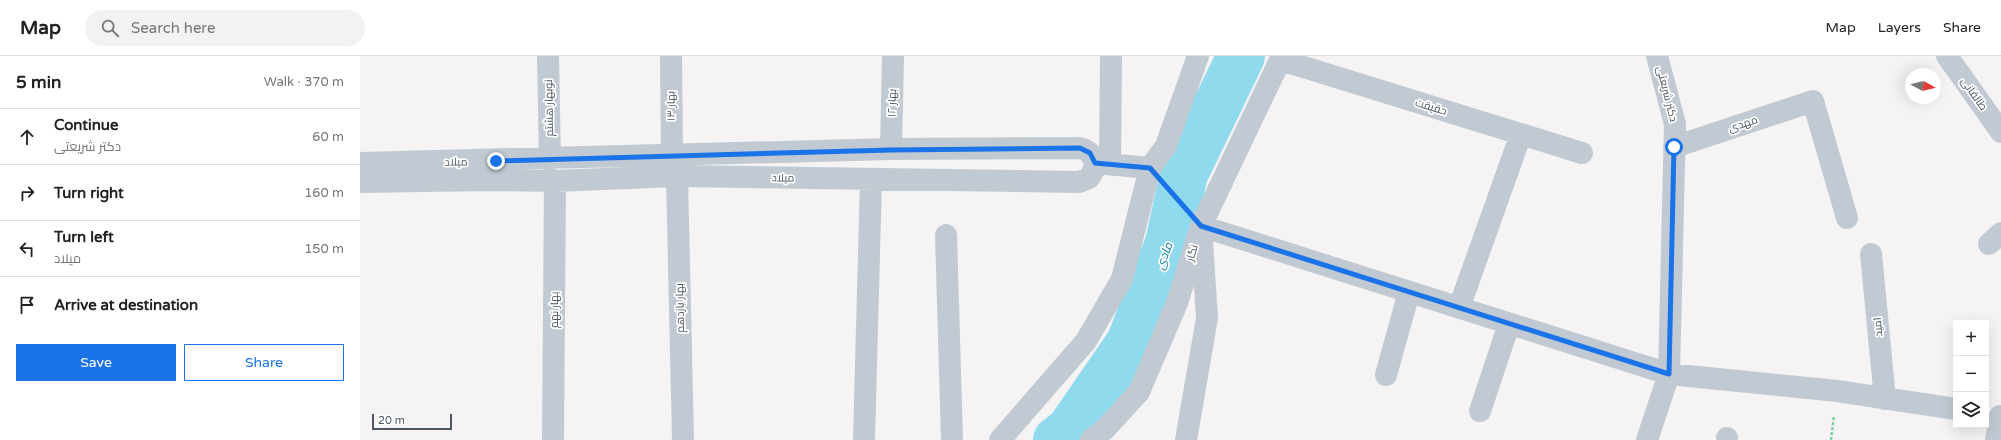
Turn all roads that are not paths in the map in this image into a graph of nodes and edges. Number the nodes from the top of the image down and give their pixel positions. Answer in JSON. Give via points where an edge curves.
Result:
{"nodes":[{"id":1,"x":548,"y":56,"type":"edge"},
{"id":2,"x":671,"y":56,"type":"edge"},
{"id":3,"x":893,"y":56,"type":"edge"},
{"id":4,"x":1111,"y":56,"type":"edge"},
{"id":5,"x":1198,"y":56,"type":"edge"},
{"id":6,"x":1657,"y":56,"type":"edge"},
{"id":7,"x":1947,"y":56,"type":"edge"},
{"id":8,"x":1281,"y":58,"type":"edge"},
{"id":9,"x":2001,"y":132,"type":"edge"},
{"id":10,"x":1521,"y":134,"type":"junction"},
{"id":11,"x":1674,"y":147,"type":"junction"},
{"id":12,"x":891,"y":150,"type":"junction"},
{"id":13,"x":844,"y":151,"type":"junction"},
{"id":14,"x":1582,"y":153,"type":"dead end"},
{"id":15,"x":1095,"y":159,"type":"junction"},
{"id":16,"x":550,"y":160,"type":"junction"},
{"id":17,"x":360,"y":163,"type":"edge"},
{"id":18,"x":675,"y":166,"type":"junction"},
{"id":19,"x":1150,"y":168,"type":"junction"},
{"id":20,"x":488,"y":170,"type":"junction"},
{"id":21,"x":845,"y":179,"type":"junction"},
{"id":22,"x":871,"y":179,"type":"junction"},
{"id":23,"x":555,"y":181,"type":"junction"},
{"id":24,"x":360,"y":182,"type":"edge"},
{"id":25,"x":1847,"y":218,"type":"dead end"},
{"id":26,"x":1201,"y":226,"type":"junction"},
{"id":27,"x":946,"y":235,"type":"dead end"},
{"id":28,"x":1871,"y":254,"type":"dead end"},
{"id":29,"x":1409,"y":292,"type":"junction"},
{"id":30,"x":1459,"y":308,"type":"junction"},
{"id":31,"x":1509,"y":324,"type":"junction"},
{"id":32,"x":1669,"y":374,"type":"junction"},
{"id":33,"x":1386,"y":375,"type":"dead end"},
{"id":34,"x":1885,"y":399,"type":"junction"},
{"id":35,"x":1953,"y":409,"type":"edge"},
{"id":36,"x":1480,"y":411,"type":"dead end"},
{"id":37,"x":1996,"y":415,"type":"edge"},
{"id":38,"x":553,"y":440,"type":"edge"},
{"id":39,"x":684,"y":440,"type":"edge"},
{"id":40,"x":864,"y":440,"type":"edge"},
{"id":41,"x":952,"y":440,"type":"edge"},
{"id":42,"x":1000,"y":440,"type":"edge"},
{"id":43,"x":1091,"y":440,"type":"edge"},
{"id":44,"x":1186,"y":440,"type":"edge"},
{"id":45,"x":1647,"y":440,"type":"edge"},
{"id":46,"x":1996,"y":440,"type":"edge"}],
"edges":[{"from":1,"to":16,"type":"street","name":"نوبهار هشتم"},
{"from":2,"to":18,"type":"street","name":"بهار ۱۳"},
{"from":3,"to":12,"type":"street","name":"بهار ۱۲"},
{"from":4,"to":15,"type":"street"},
{"from":5,"to":19,"type":"street","via":[[1166,146]]},
{"from":6,"to":11,"type":"street","name":"دکتر شریعتی","via":[[1675,124]]},
{"from":7,"to":9,"type":"street","name":"طالقانی"},
{"from":8,"to":10,"type":"street","name":"حقیقت"},
{"from":8,"to":26,"type":"street","name":"نگار"},
{"from":10,"to":14,"type":"street","name":"حقیقت"},
{"from":10,"to":30,"type":"street"},
{"from":11,"to":25,"type":"street","name":"مهدی","via":[[1813,101]]},
{"from":11,"to":32,"type":"street","name":"دکتر شریعتی"},
{"from":12,"to":13,"type":"street","name":"میلاد"},
{"from":12,"to":15,"type":"street","name":"میلاد"},
{"from":13,"to":18,"type":"street","name":"میلاد"},
{"from":13,"to":21,"type":"street"},
{"from":15,"to":19,"type":"street","name":"میلاد"},
{"from":15,"to":22,"type":"street","name":"میلاد","via":[[1093,174],[1079,182]]},
{"from":16,"to":18,"type":"street","name":"میلاد"},
{"from":16,"to":20,"type":"street","name":"میلاد"},
{"from":17,"to":20,"type":"street","name":"میلاد"},
{"from":18,"to":21,"type":"street","name":"میلاد"},
{"from":18,"to":23,"type":"street","name":"میلاد"},
{"from":18,"to":39,"type":"street","name":"بهار یازدهم"},
{"from":19,"to":42,"type":"street","via":[[1122,279],[1086,341]]},
{"from":20,"to":23,"type":"street","name":"میلاد"},
{"from":20,"to":24,"type":"street","name":"میلاد"},
{"from":21,"to":22,"type":"street","name":"میلاد"},
{"from":22,"to":40,"type":"street"},
{"from":23,"to":38,"type":"street","name":"بهار نهم"},
{"from":26,"to":29,"type":"street"},
{"from":26,"to":43,"type":"street","name":"نگار","via":[[1177,303],[1139,392],[1105,429]]},
{"from":26,"to":44,"type":"street","via":[[1207,318]]},
{"from":27,"to":41,"type":"street"},
{"from":28,"to":34,"type":"street","name":"امید"},
{"from":29,"to":30,"type":"street"},
{"from":29,"to":33,"type":"street"},
{"from":30,"to":31,"type":"street"},
{"from":31,"to":32,"type":"street"},
{"from":31,"to":36,"type":"street"},
{"from":32,"to":34,"type":"street","via":[[1837,391]]},
{"from":32,"to":45,"type":"street","name":"دکتر شریعتی"},
{"from":34,"to":35,"type":"street"},
{"from":37,"to":46,"type":"street"}]}
